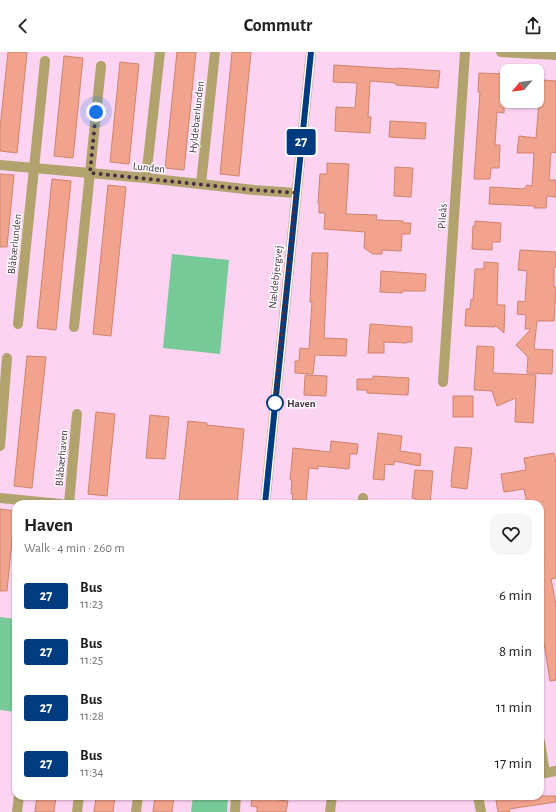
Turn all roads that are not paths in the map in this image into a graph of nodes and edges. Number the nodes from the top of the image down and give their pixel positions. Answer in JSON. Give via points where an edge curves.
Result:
{"nodes":[{"id":1,"x":160,"y":52,"type":"edge"},
{"id":2,"x":215,"y":52,"type":"edge"},
{"id":3,"x":311,"y":52,"type":"edge"},
{"id":4,"x":464,"y":52,"type":"edge"},
{"id":5,"x":501,"y":52,"type":"edge"},
{"id":6,"x":556,"y":55,"type":"edge"},
{"id":7,"x":45,"y":61,"type":"dead end"},
{"id":8,"x":101,"y":66,"type":"dead end"},
{"id":9,"x":0,"y":164,"type":"edge"},
{"id":10,"x":34,"y":167,"type":"junction"},
{"id":11,"x":90,"y":173,"type":"junction"},
{"id":12,"x":146,"y":178,"type":"junction"},
{"id":13,"x":201,"y":184,"type":"junction"},
{"id":14,"x":296,"y":193,"type":"junction"},
{"id":15,"x":18,"y":324,"type":"dead end"},
{"id":16,"x":74,"y":327,"type":"dead end"},
{"id":17,"x":7,"y":358,"type":"dead end"},
{"id":18,"x":443,"y":382,"type":"dead end"},
{"id":19,"x":78,"y":414,"type":"dead end"},
{"id":20,"x":0,"y":446,"type":"edge"},
{"id":21,"x":0,"y":498,"type":"edge"},
{"id":22,"x":17,"y":500,"type":"edge"},
{"id":23,"x":69,"y":500,"type":"edge"},
{"id":24,"x":265,"y":500,"type":"edge"},
{"id":25,"x":556,"y":771,"type":"edge"},
{"id":26,"x":544,"y":773,"type":"edge"},
{"id":27,"x":19,"y":800,"type":"edge"},
{"id":28,"x":78,"y":800,"type":"edge"},
{"id":29,"x":138,"y":800,"type":"edge"},
{"id":30,"x":236,"y":800,"type":"edge"},
{"id":31,"x":332,"y":800,"type":"edge"},
{"id":32,"x":479,"y":800,"type":"edge"},
{"id":33,"x":18,"y":812,"type":"edge"},
{"id":34,"x":77,"y":812,"type":"edge"},
{"id":35,"x":136,"y":812,"type":"edge"},
{"id":36,"x":234,"y":812,"type":"edge"},
{"id":37,"x":330,"y":812,"type":"edge"},
{"id":38,"x":481,"y":812,"type":"edge"}],
"edges":[{"from":1,"to":12,"type":"street"},
{"from":2,"to":13,"type":"street","name":"Hyldebærlunden"},
{"from":3,"to":14,"type":"street","name":"Nældebjergvej"},
{"from":4,"to":18,"type":"street","name":"Pileås"},
{"from":5,"to":6,"type":"street"},
{"from":7,"to":10,"type":"street"},
{"from":8,"to":11,"type":"street"},
{"from":9,"to":10,"type":"street","name":"Lunden"},
{"from":10,"to":11,"type":"street","name":"Lunden"},
{"from":10,"to":15,"type":"street","name":"Blåbærlunden"},
{"from":11,"to":12,"type":"street","name":"Lunden"},
{"from":11,"to":16,"type":"street"},
{"from":12,"to":13,"type":"street","name":"Lunden"},
{"from":13,"to":14,"type":"street","name":"Lunden"},
{"from":14,"to":24,"type":"street","name":"Nældebjergvej"},
{"from":17,"to":20,"type":"street"},
{"from":19,"to":23,"type":"street","name":"Blåbærhaven"},
{"from":21,"to":22,"type":"street"},
{"from":25,"to":26,"type":"street"},
{"from":27,"to":33,"type":"street"},
{"from":28,"to":34,"type":"street"},
{"from":29,"to":35,"type":"street"},
{"from":30,"to":36,"type":"street"},
{"from":31,"to":37,"type":"street"},
{"from":32,"to":38,"type":"street"}]}
